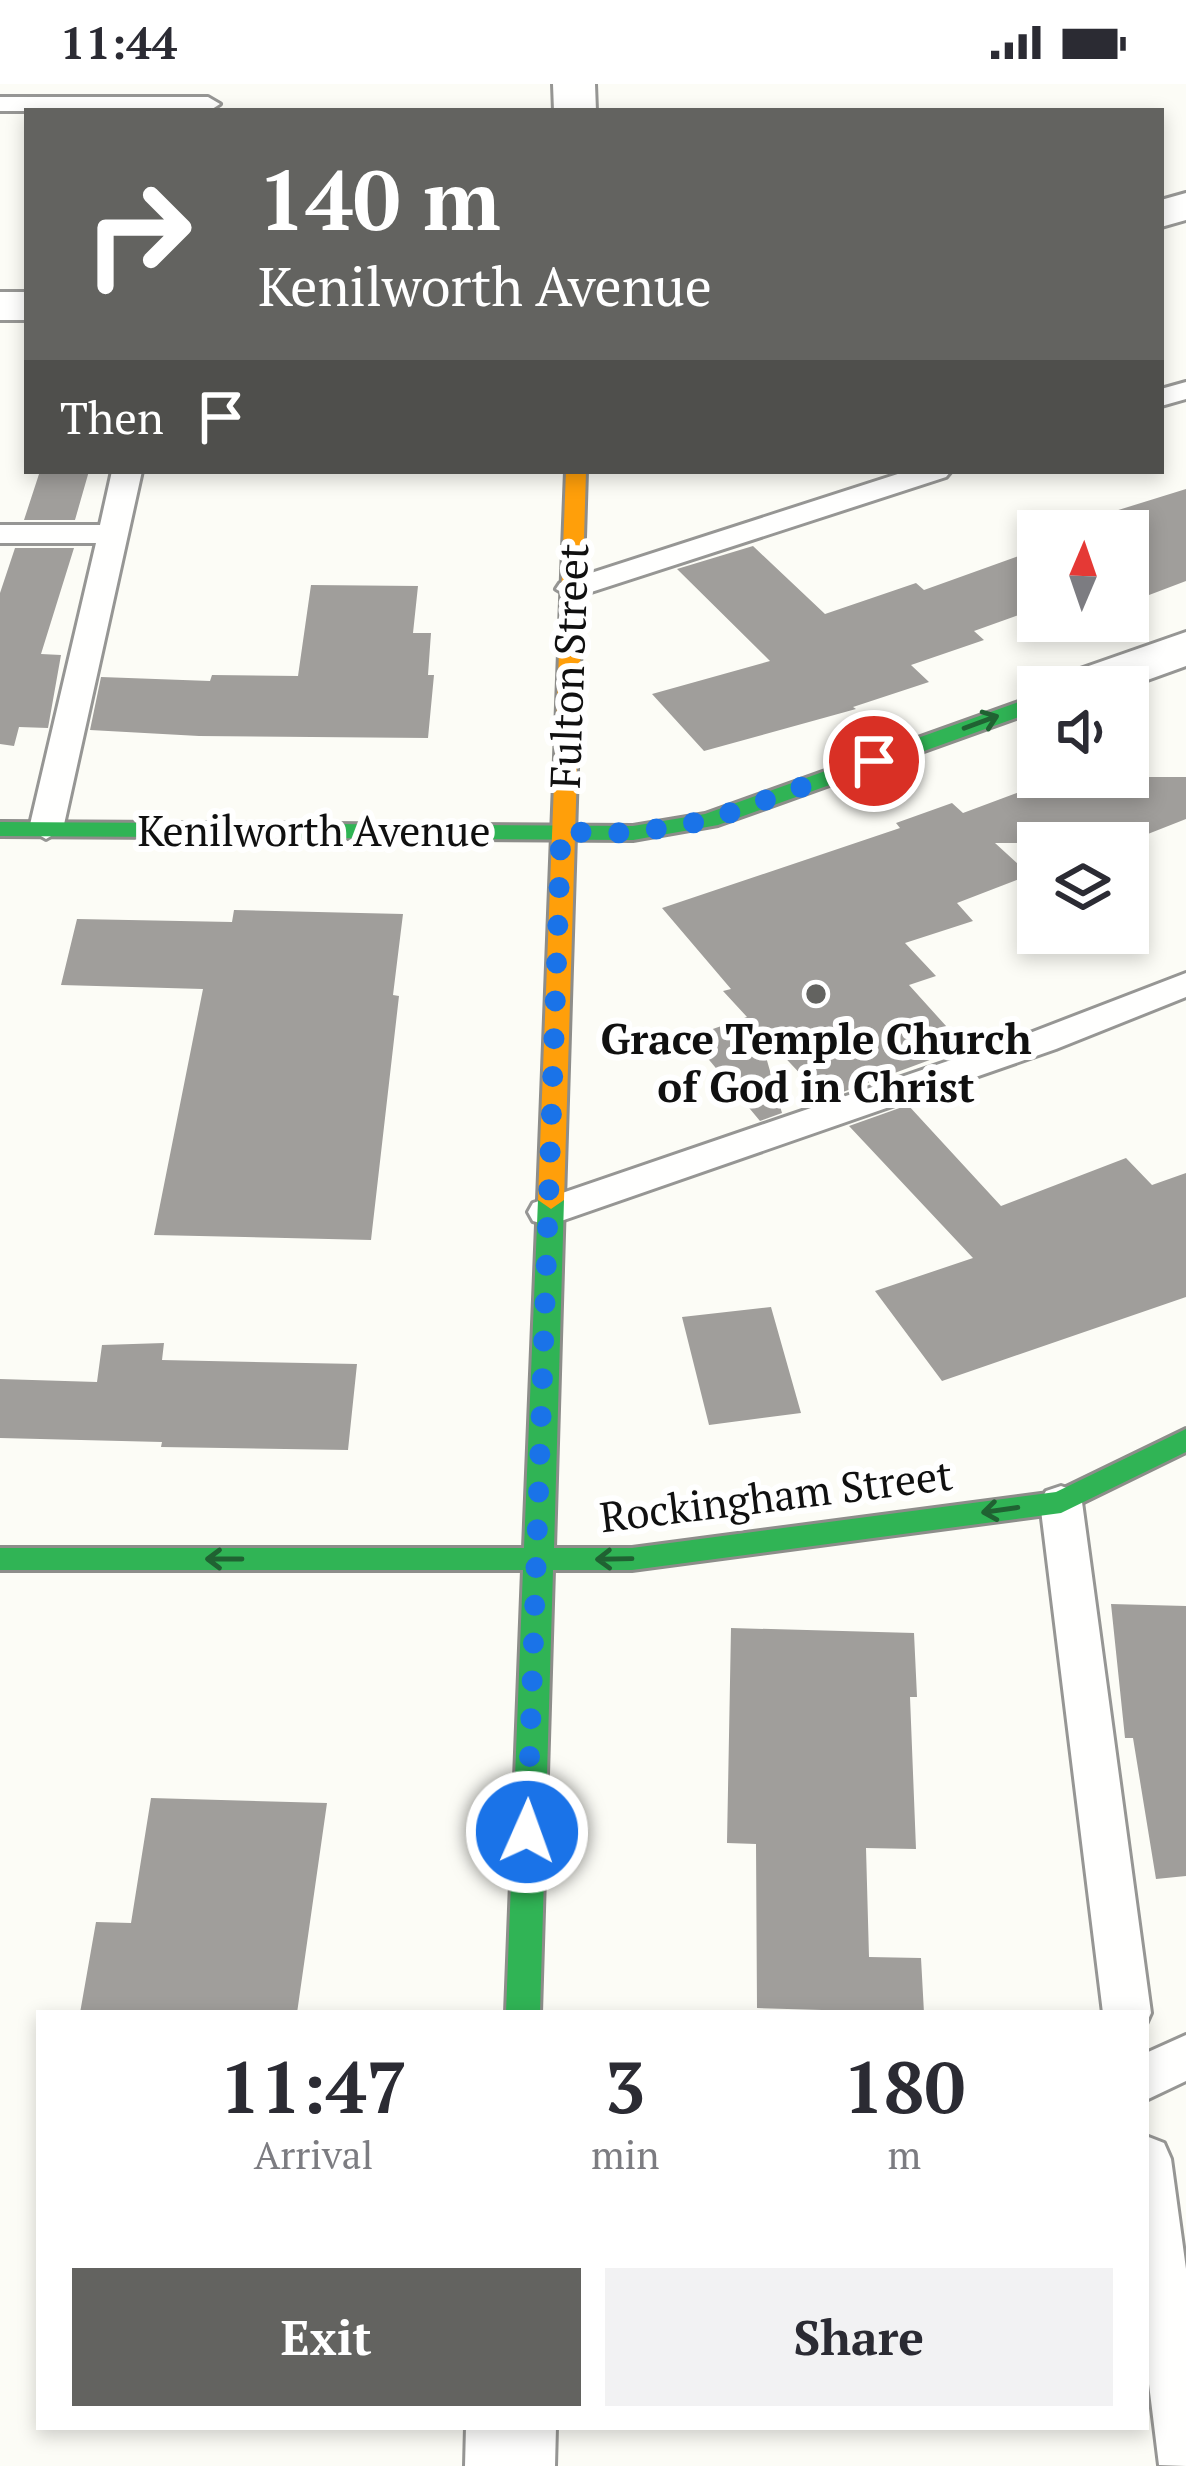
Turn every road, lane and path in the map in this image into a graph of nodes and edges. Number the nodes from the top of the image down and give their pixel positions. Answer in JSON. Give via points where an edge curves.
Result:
{"nodes":[{"id":1,"x":209,"y":100,"type":"edge"},
{"id":2,"x":0,"y":104,"type":"edge"},
{"id":3,"x":126,"y":474,"type":"edge"},
{"id":4,"x":576,"y":474,"type":"edge"},
{"id":5,"x":927,"y":474,"type":"edge"},
{"id":6,"x":0,"y":534,"type":"edge"},
{"id":7,"x":113,"y":534,"type":"junction"},
{"id":8,"x":571,"y":589,"type":"junction"},
{"id":9,"x":1186,"y":648,"type":"edge"},
{"id":10,"x":1137,"y":666,"type":"edge"},
{"id":11,"x":1017,"y":710,"type":"edge"},
{"id":12,"x":0,"y":829,"type":"edge"},
{"id":13,"x":46,"y":829,"type":"junction"},
{"id":14,"x":561,"y":832,"type":"junction"},
{"id":15,"x":1186,"y":984,"type":"edge"},
{"id":16,"x":548,"y":1212,"type":"junction"},
{"id":17,"x":1186,"y":1440,"type":"edge"},
{"id":18,"x":1061,"y":1502,"type":"junction"},
{"id":19,"x":0,"y":1558,"type":"edge"},
{"id":20,"x":535,"y":1560,"type":"junction"},
{"id":21,"x":523,"y":2010,"type":"edge"},
{"id":22,"x":1127,"y":2010,"type":"edge"},
{"id":23,"x":1186,"y":2056,"type":"edge"},
{"id":24,"x":1149,"y":2076,"type":"edge"},
{"id":25,"x":1149,"y":2182,"type":"edge"},
{"id":26,"x":511,"y":2430,"type":"edge"},
{"id":27,"x":1186,"y":2465,"type":"edge"},
{"id":28,"x":510,"y":2466,"type":"edge"}],
"edges":[{"from":1,"to":2,"type":"lane"},
{"from":3,"to":7,"type":"lane"},
{"from":4,"to":8,"type":"street","name":"Fulton Street"},
{"from":5,"to":8,"type":"lane"},
{"from":6,"to":7,"type":"lane"},
{"from":7,"to":13,"type":"lane"},
{"from":8,"to":14,"type":"street","name":"Fulton Street"},
{"from":9,"to":10,"type":"street"},
{"from":14,"to":11,"type":"street","name":"Kenilworth Avenue","one_way":true,"via":[[633,833],[710,820]]},
{"from":12,"to":13,"type":"street","name":"Kenilworth Avenue"},
{"from":13,"to":14,"type":"street","name":"Kenilworth Avenue"},
{"from":14,"to":16,"type":"street","name":"Fulton Street"},
{"from":15,"to":16,"type":"lane"},
{"from":16,"to":20,"type":"street","name":"Fulton Street"},
{"from":17,"to":18,"type":"street","name":"Rockingham Street"},
{"from":18,"to":20,"type":"street","name":"Rockingham Street","one_way":true,"via":[[632,1559]]},
{"from":18,"to":22,"type":"lane"},
{"from":20,"to":19,"type":"street","name":"Rockingham Street","one_way":true},
{"from":20,"to":21,"type":"street","name":"Fulton Street"},
{"from":23,"to":24,"type":"lane"},
{"from":25,"to":27,"type":"lane"},
{"from":26,"to":28,"type":"street"}]}
